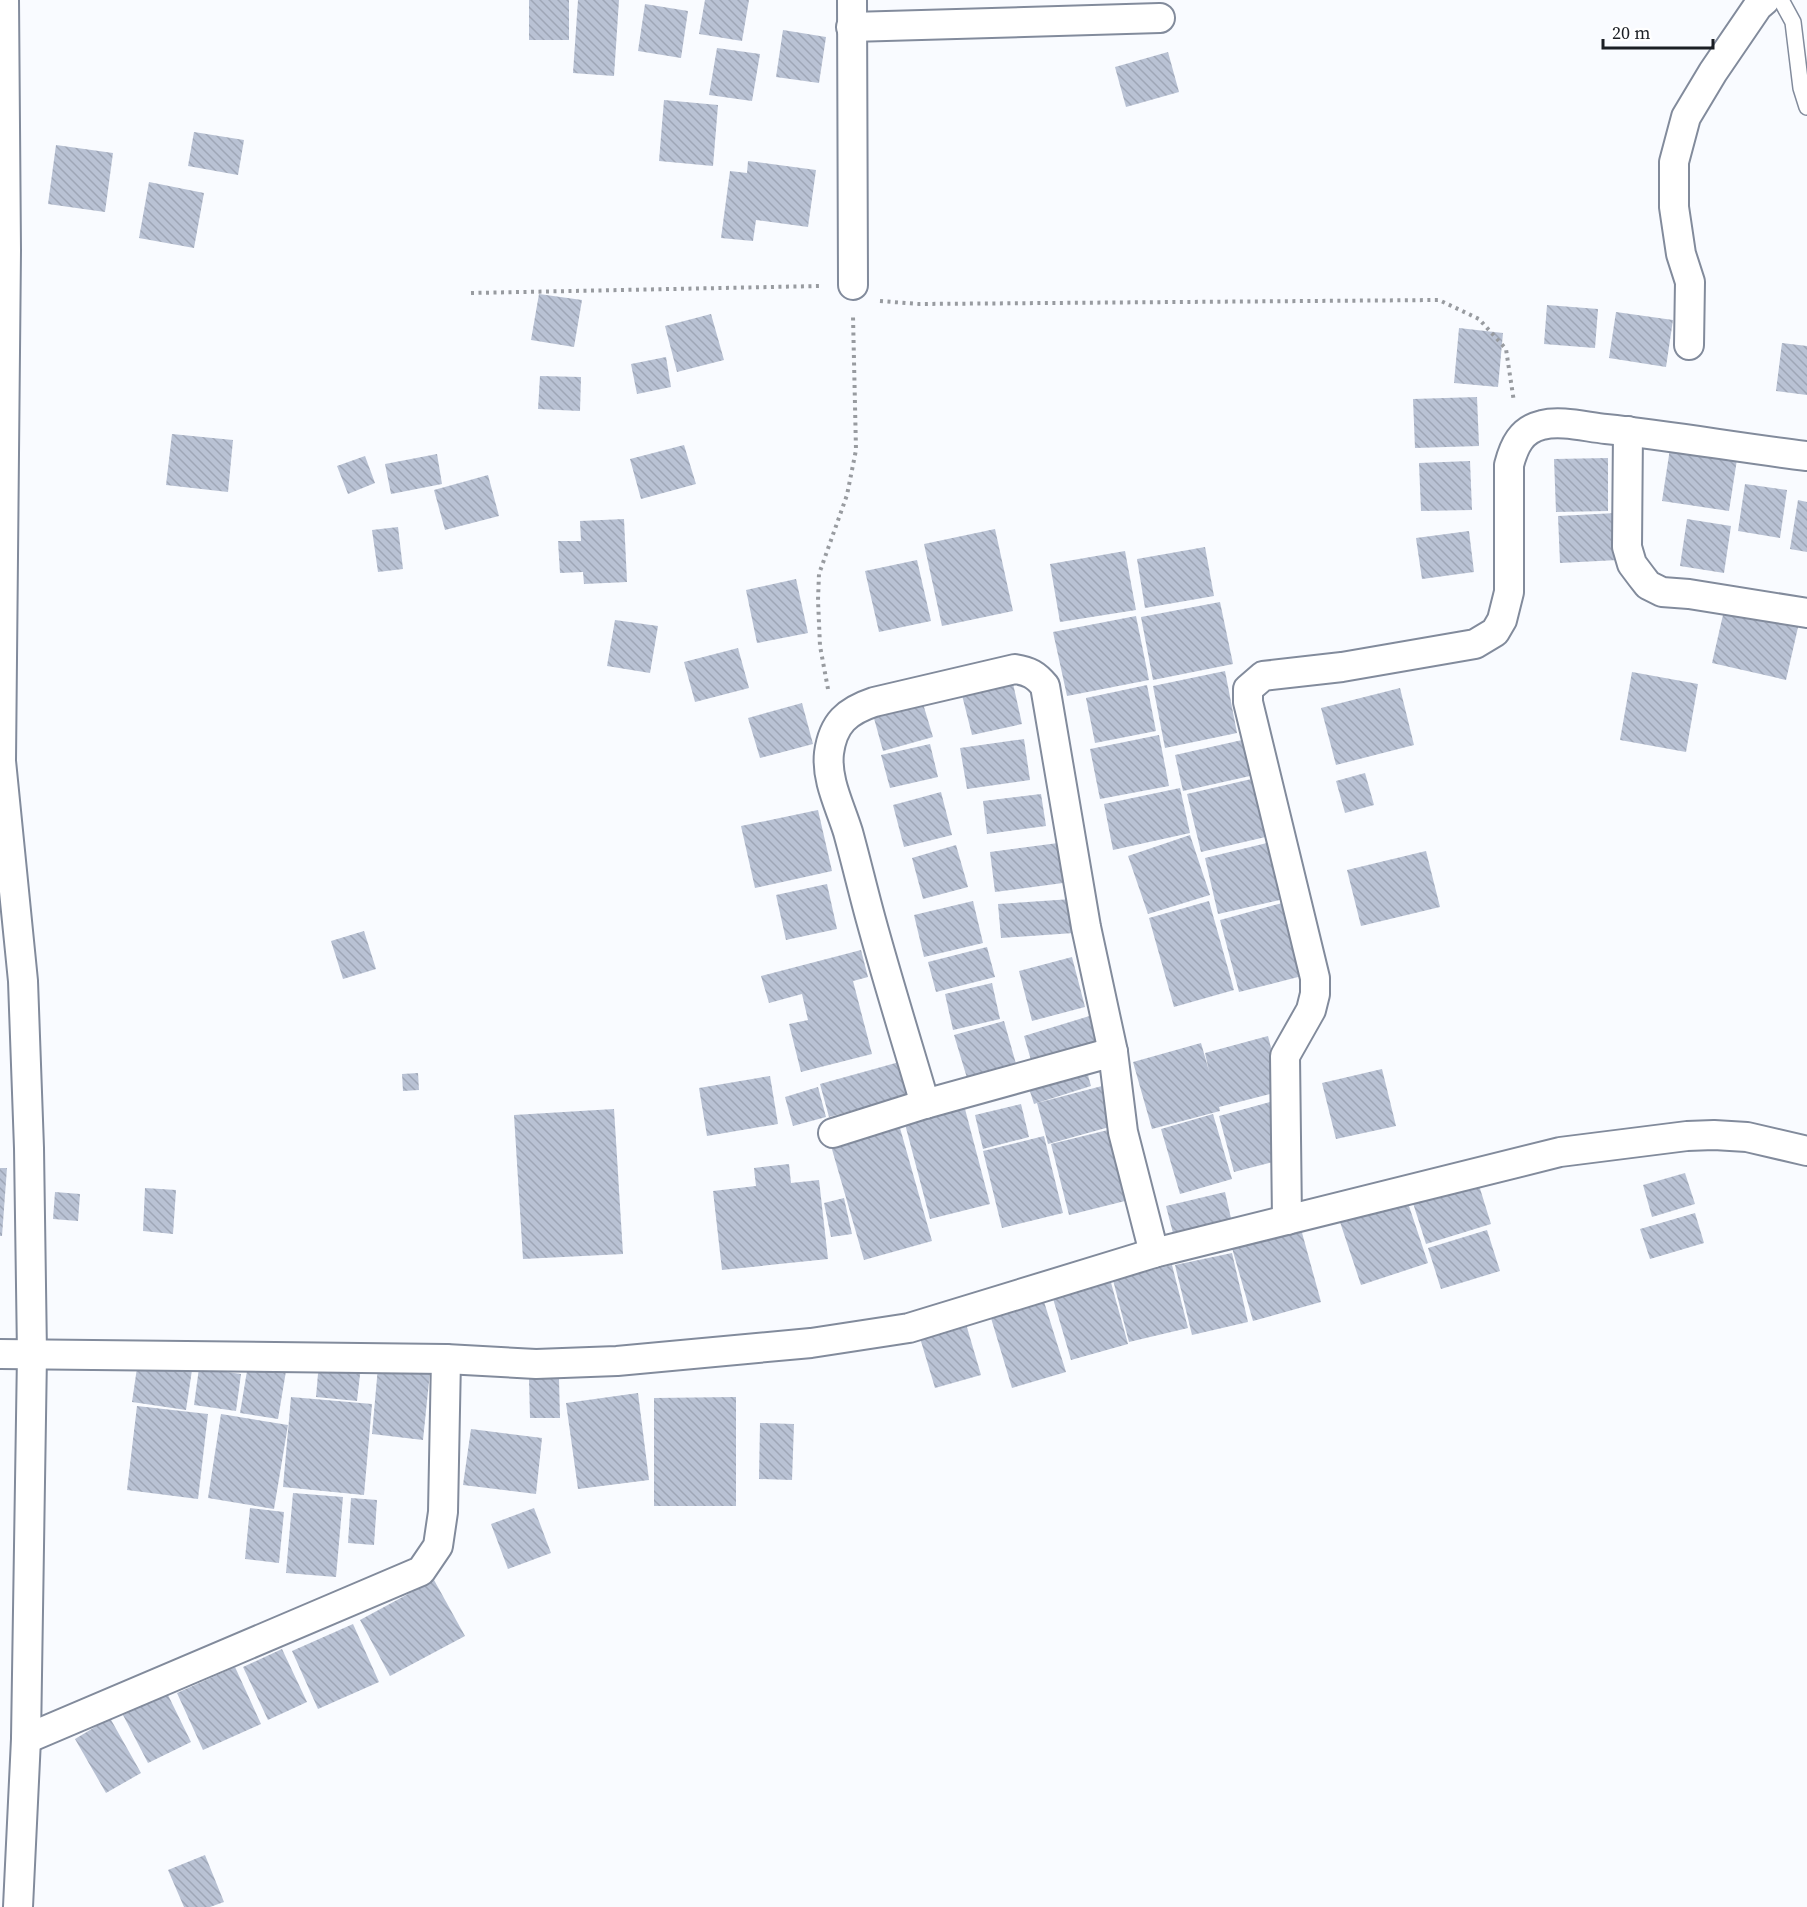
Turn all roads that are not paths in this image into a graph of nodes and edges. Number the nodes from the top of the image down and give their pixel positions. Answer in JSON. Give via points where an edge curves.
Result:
{"nodes":[{"id":1,"x":4,"y":0,"type":"edge"},
{"id":2,"x":1765,"y":0,"type":"edge"},
{"id":3,"x":1781,"y":0,"type":"edge"},
{"id":4,"x":852,"y":13,"type":"edge"},
{"id":5,"x":1160,"y":18,"type":"dead end"},
{"id":6,"x":1807,"y":107,"type":"edge"},
{"id":7,"x":853,"y":285,"type":"road end"},
{"id":8,"x":1689,"y":345,"type":"dead end"},
{"id":9,"x":1628,"y":431,"type":"junction"},
{"id":10,"x":1807,"y":456,"type":"edge"},
{"id":11,"x":1807,"y":614,"type":"edge"},
{"id":12,"x":1113,"y":1052,"type":"junction"},
{"id":13,"x":925,"y":1104,"type":"junction"},
{"id":14,"x":833,"y":1132,"type":"dead end"},
{"id":15,"x":1807,"y":1151,"type":"edge"},
{"id":16,"x":1287,"y":1220,"type":"junction"},
{"id":17,"x":1154,"y":1253,"type":"junction"},
{"id":18,"x":0,"y":1354,"type":"edge"},
{"id":19,"x":32,"y":1354,"type":"junction"},
{"id":20,"x":446,"y":1359,"type":"junction"},
{"id":21,"x":26,"y":1739,"type":"junction"},
{"id":22,"x":18,"y":1907,"type":"edge"}],
"edges":[{"from":1,"to":19,"type":"street","via":[[1,760],[23,981]]},
{"from":2,"to":8,"type":"street","via":[[1686,117],[1674,162],[1674,207],[1690,282]]},
{"from":3,"to":6,"type":"lane","via":[[1793,22]]},
{"from":4,"to":5,"type":"street"},
{"from":4,"to":7,"type":"street"},
{"from":9,"to":10,"type":"street"},
{"from":9,"to":11,"type":"street","via":[[1627,547],[1632,564],[1648,585],[1662,592]]},
{"from":9,"to":16,"type":"street","via":[[1554,423],[1540,425],[1519,438],[1509,465],[1509,592],[1503,620],[1495,632],[1475,644],[1263,676],[1248,689],[1315,978],[1311,1010],[1285,1056]]},
{"from":12,"to":13,"type":"street"},
{"from":12,"to":13,"type":"street","via":[[1086,927],[1045,686],[1028,670],[1015,669],[874,702],[855,708],[844,717],[829,753],[830,778]]},
{"from":12,"to":17,"type":"street","via":[[1123,1132]]},
{"from":13,"to":14,"type":"street"},
{"from":15,"to":16,"type":"street","via":[[1747,1137],[1714,1135],[1560,1152]]},
{"from":16,"to":17,"type":"street"},
{"from":17,"to":20,"type":"street","via":[[909,1328],[811,1343],[617,1361],[536,1364]]},
{"from":18,"to":19,"type":"street"},
{"from":19,"to":20,"type":"street"},
{"from":19,"to":21,"type":"street"},
{"from":20,"to":21,"type":"street","via":[[443,1512],[438,1546],[421,1571]]},
{"from":21,"to":22,"type":"street"}]}
